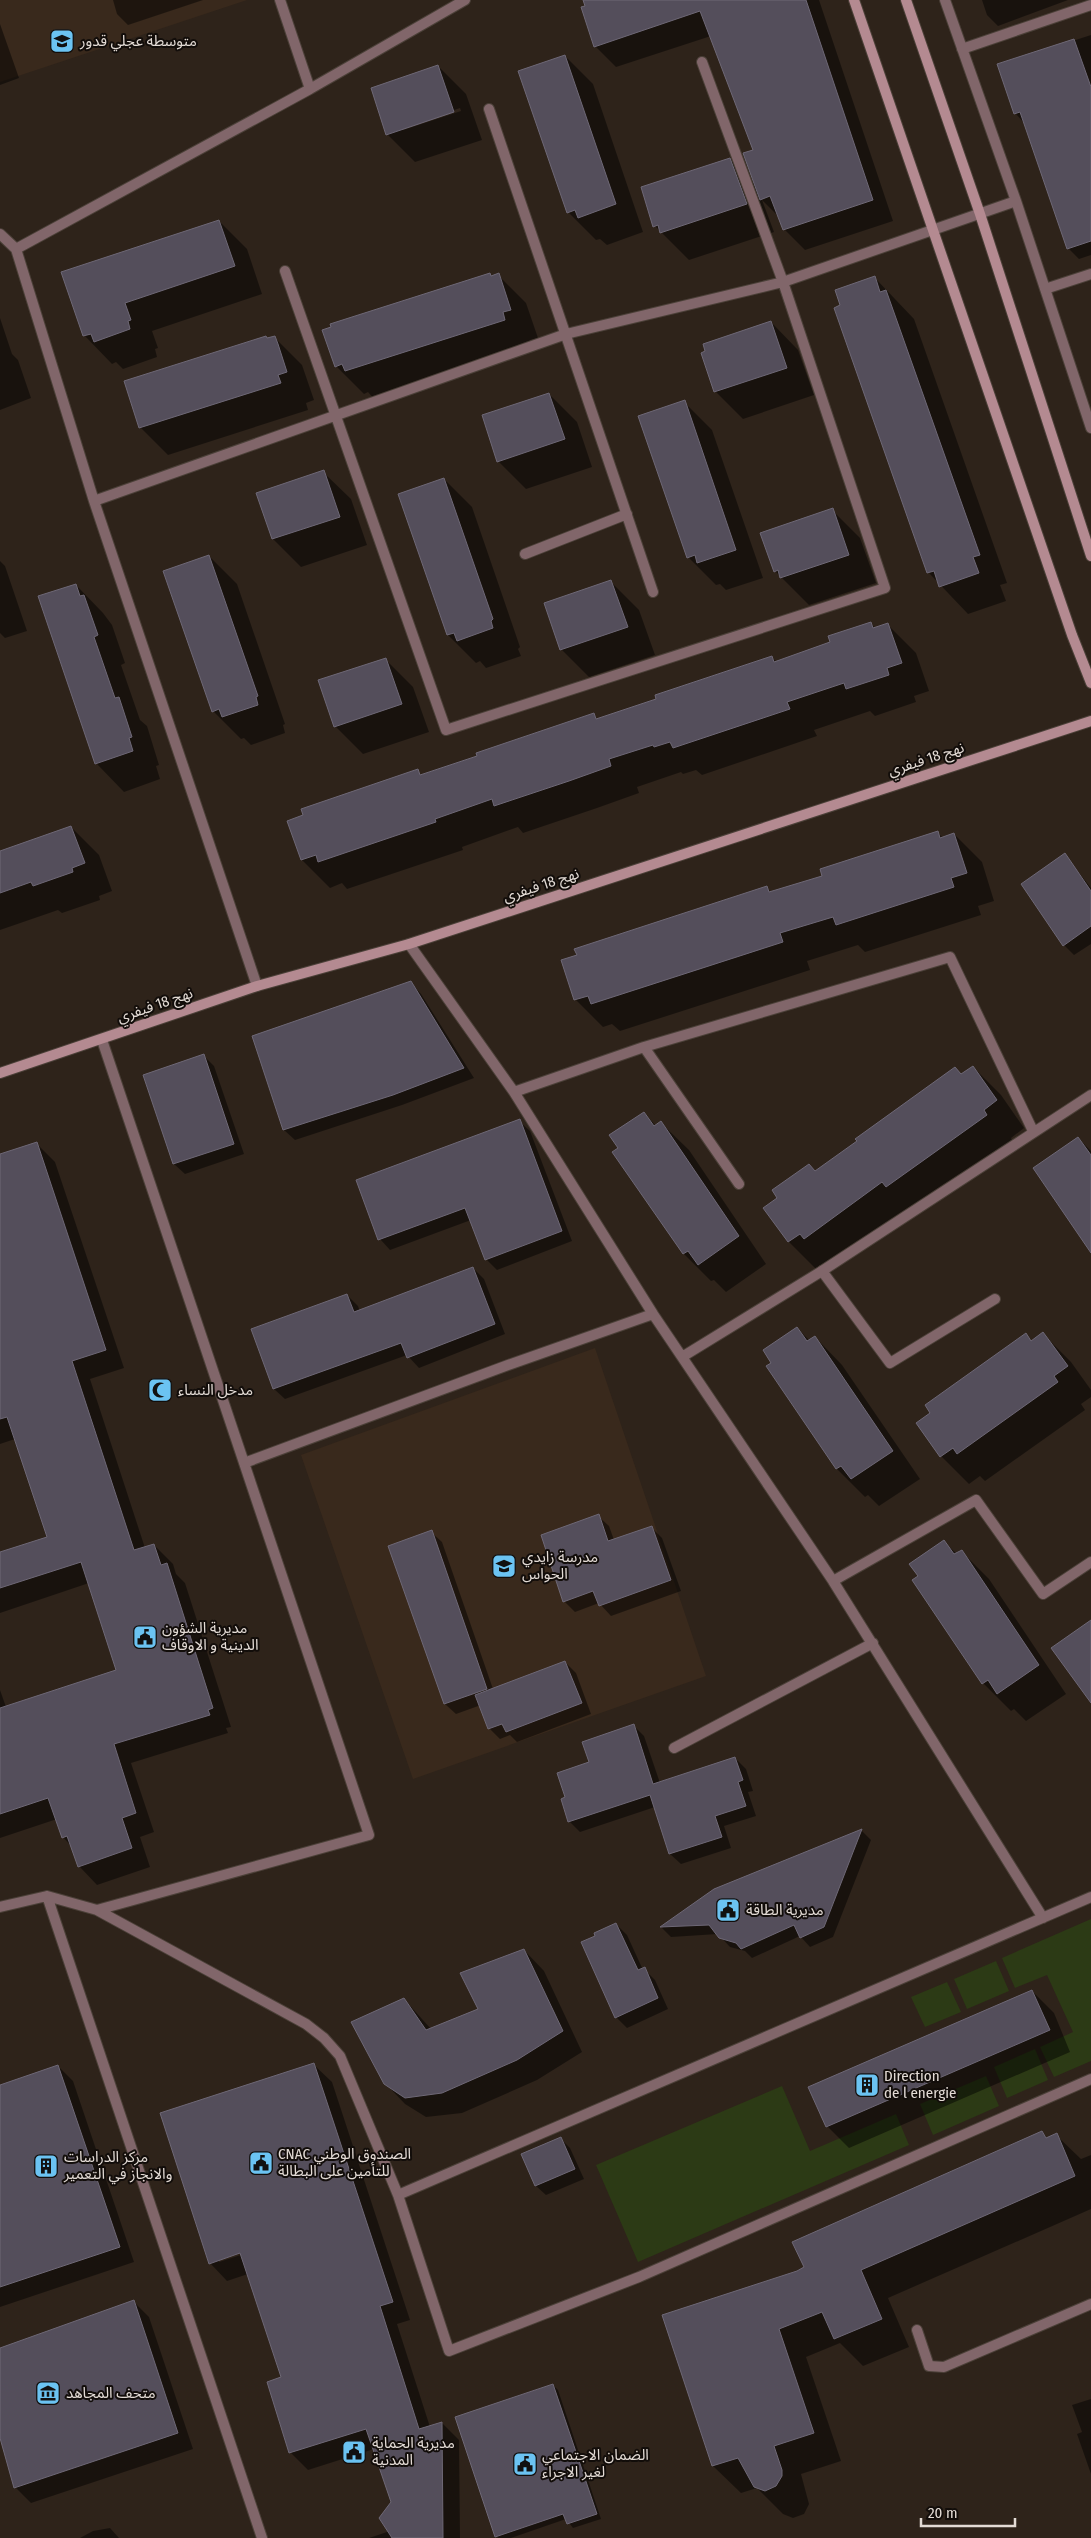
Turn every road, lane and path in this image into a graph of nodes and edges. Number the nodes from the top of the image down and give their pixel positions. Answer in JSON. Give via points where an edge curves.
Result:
{"nodes":[{"id":1,"x":280,"y":0,"type":"edge"},
{"id":2,"x":464,"y":0,"type":"edge"},
{"id":3,"x":854,"y":0,"type":"edge"},
{"id":4,"x":906,"y":0,"type":"edge"},
{"id":5,"x":945,"y":0,"type":"edge"},
{"id":6,"x":1091,"y":5,"type":"edge"},
{"id":7,"x":962,"y":49,"type":"junction"},
{"id":8,"x":702,"y":62,"type":"dead end"},
{"id":9,"x":310,"y":89,"type":"junction"},
{"id":10,"x":489,"y":110,"type":"dead end"},
{"id":11,"x":1016,"y":200,"type":"junction"},
{"id":12,"x":980,"y":214,"type":"junction"},
{"id":13,"x":934,"y":230,"type":"junction"},
{"id":14,"x":0,"y":234,"type":"edge"},
{"id":15,"x":16,"y":249,"type":"junction"},
{"id":16,"x":285,"y":271,"type":"dead end"},
{"id":17,"x":1091,"y":274,"type":"edge"},
{"id":18,"x":784,"y":282,"type":"junction"},
{"id":19,"x":1046,"y":290,"type":"junction"},
{"id":20,"x":566,"y":334,"type":"junction"},
{"id":21,"x":335,"y":415,"type":"junction"},
{"id":22,"x":1091,"y":428,"type":"edge"},
{"id":23,"x":94,"y":500,"type":"junction"},
{"id":24,"x":627,"y":514,"type":"junction"},
{"id":25,"x":525,"y":554,"type":"dead end"},
{"id":26,"x":1091,"y":556,"type":"edge"},
{"id":27,"x":653,"y":592,"type":"dead end"},
{"id":28,"x":1091,"y":683,"type":"edge"},
{"id":29,"x":1091,"y":721,"type":"edge"},
{"id":30,"x":409,"y":944,"type":"junction"},
{"id":31,"x":257,"y":986,"type":"junction"},
{"id":32,"x":102,"y":1040,"type":"junction"},
{"id":33,"x":644,"y":1047,"type":"junction"},
{"id":34,"x":0,"y":1073,"type":"edge"},
{"id":35,"x":514,"y":1092,"type":"junction"},
{"id":36,"x":1091,"y":1095,"type":"edge"},
{"id":37,"x":1033,"y":1131,"type":"junction"},
{"id":38,"x":739,"y":1184,"type":"dead end"},
{"id":39,"x":822,"y":1271,"type":"junction"},
{"id":40,"x":995,"y":1300,"type":"dead end"},
{"id":41,"x":653,"y":1314,"type":"junction"},
{"id":42,"x":682,"y":1357,"type":"junction"},
{"id":43,"x":244,"y":1462,"type":"junction"},
{"id":44,"x":1091,"y":1562,"type":"edge"},
{"id":45,"x":833,"y":1581,"type":"junction"},
{"id":46,"x":873,"y":1643,"type":"junction"},
{"id":47,"x":674,"y":1748,"type":"dead end"},
{"id":48,"x":47,"y":1896,"type":"junction"},
{"id":49,"x":1091,"y":1897,"type":"edge"},
{"id":50,"x":0,"y":1907,"type":"edge"},
{"id":51,"x":97,"y":1910,"type":"junction"},
{"id":52,"x":1044,"y":1918,"type":"junction"},
{"id":53,"x":1091,"y":2079,"type":"edge"},
{"id":54,"x":398,"y":2195,"type":"junction"},
{"id":55,"x":1091,"y":2304,"type":"edge"},
{"id":56,"x":917,"y":2330,"type":"dead end"},
{"id":57,"x":262,"y":2538,"type":"edge"}],
"edges":[{"from":1,"to":9,"type":"street"},
{"from":2,"to":9,"type":"street"},
{"from":3,"to":13,"type":"main road"},
{"from":4,"to":12,"type":"main road"},
{"from":5,"to":7,"type":"street"},
{"from":6,"to":7,"type":"street"},
{"from":7,"to":11,"type":"street"},
{"from":8,"to":18,"type":"street"},
{"from":9,"to":15,"type":"street"},
{"from":10,"to":20,"type":"street"},
{"from":11,"to":12,"type":"street"},
{"from":11,"to":19,"type":"street"},
{"from":12,"to":13,"type":"street"},
{"from":12,"to":26,"type":"main road"},
{"from":13,"to":18,"type":"street"},
{"from":13,"to":28,"type":"main road"},
{"from":14,"to":15,"type":"street"},
{"from":15,"to":23,"type":"street"},
{"from":16,"to":21,"type":"street"},
{"from":17,"to":19,"type":"street"},
{"from":18,"to":20,"type":"street"},
{"from":18,"to":21,"type":"street","via":[[885,588],[446,730]]},
{"from":19,"to":22,"type":"street"},
{"from":20,"to":21,"type":"street"},
{"from":20,"to":24,"type":"street"},
{"from":21,"to":23,"type":"street"},
{"from":23,"to":31,"type":"street"},
{"from":24,"to":25,"type":"street"},
{"from":24,"to":27,"type":"street"},
{"from":29,"to":30,"type":"main road","name":"نهج 18 فيفري"},
{"from":30,"to":31,"type":"main road","name":"نهج 18 فيفري"},
{"from":30,"to":35,"type":"street"},
{"from":31,"to":32,"type":"main road","name":"نهج 18 فيفري"},
{"from":32,"to":34,"type":"main road","name":"نهج 18 فيفري"},
{"from":32,"to":43,"type":"street"},
{"from":33,"to":35,"type":"street"},
{"from":33,"to":37,"type":"street","via":[[950,957]]},
{"from":33,"to":38,"type":"street"},
{"from":35,"to":41,"type":"street"},
{"from":36,"to":37,"type":"street"},
{"from":37,"to":39,"type":"street"},
{"from":39,"to":40,"type":"street","via":[[890,1363]]},
{"from":39,"to":42,"type":"street"},
{"from":41,"to":42,"type":"street"},
{"from":41,"to":43,"type":"street"},
{"from":42,"to":45,"type":"street"},
{"from":43,"to":51,"type":"street","via":[[369,1835]]},
{"from":44,"to":45,"type":"street","via":[[1043,1594],[976,1500]]},
{"from":45,"to":46,"type":"street"},
{"from":46,"to":47,"type":"street"},
{"from":46,"to":52,"type":"street"},
{"from":48,"to":50,"type":"street"},
{"from":48,"to":51,"type":"street"},
{"from":48,"to":57,"type":"street"},
{"from":49,"to":52,"type":"street"},
{"from":51,"to":54,"type":"street","via":[[306,2024],[324,2038],[340,2056]]},
{"from":52,"to":54,"type":"street"},
{"from":53,"to":54,"type":"street","via":[[639,2277],[449,2351]]},
{"from":55,"to":56,"type":"street","via":[[944,2366],[929,2366]]}]}
